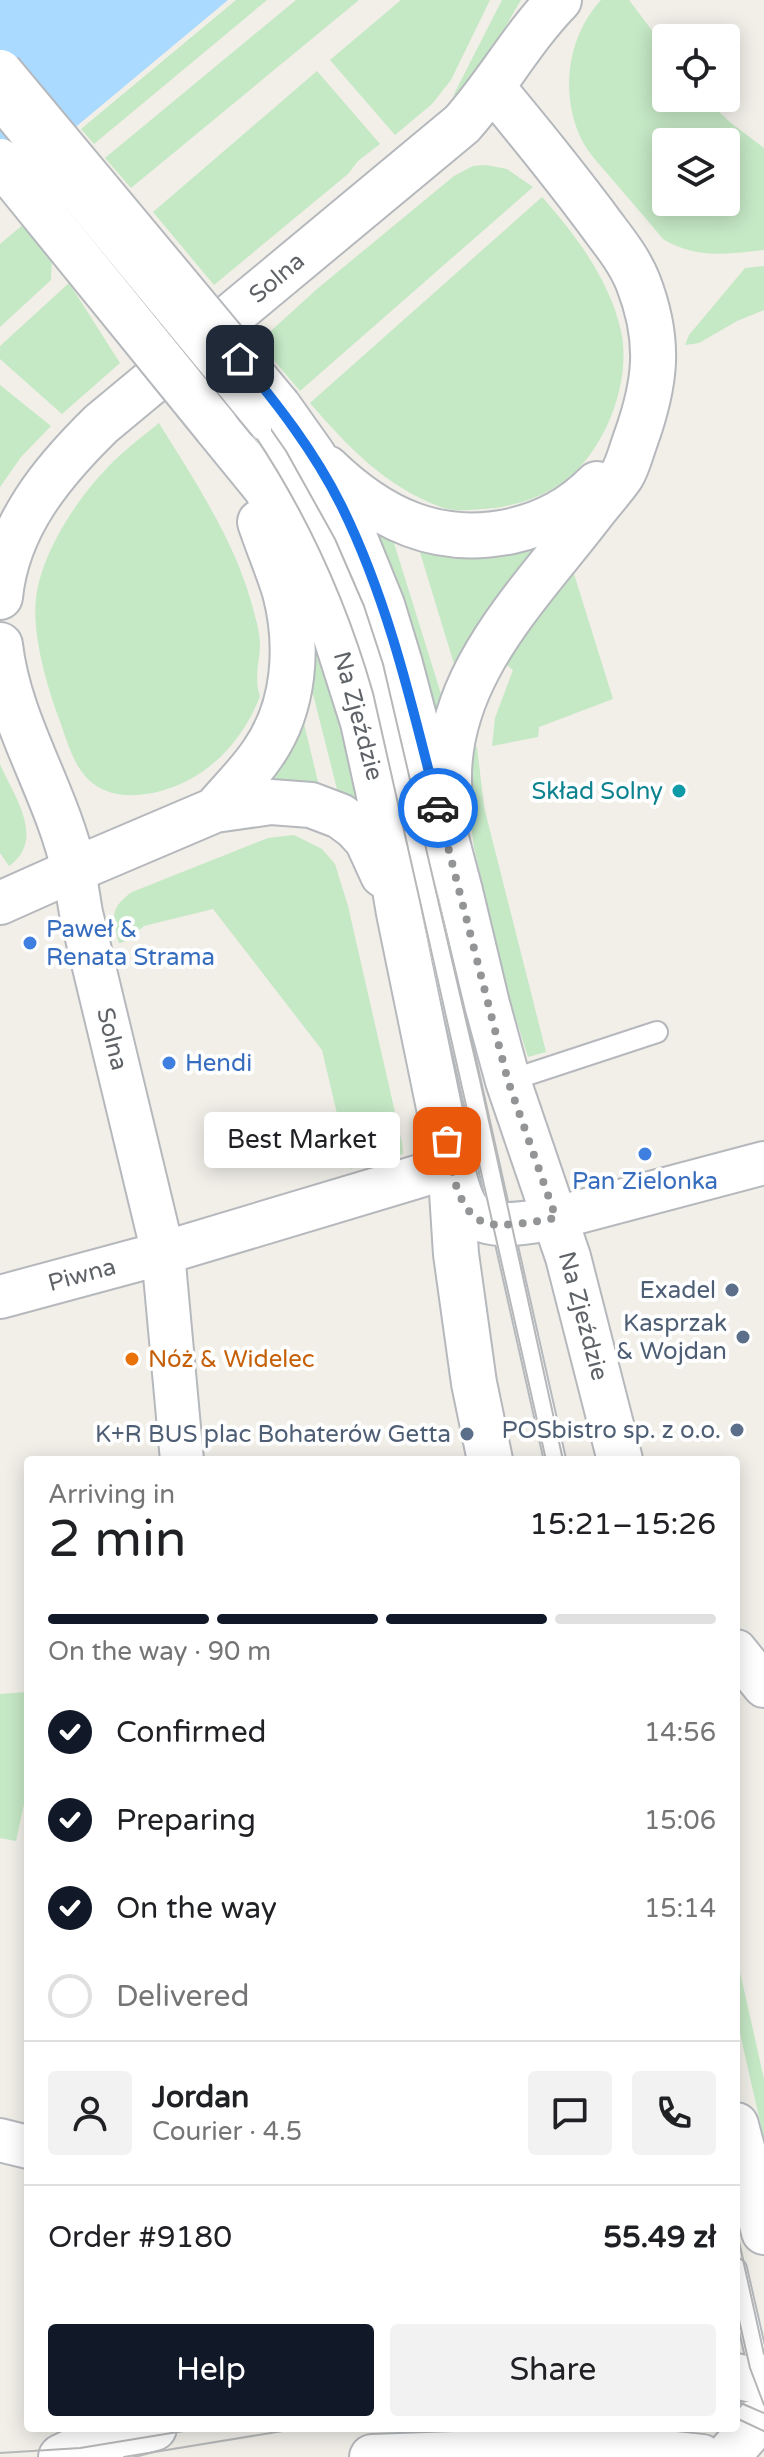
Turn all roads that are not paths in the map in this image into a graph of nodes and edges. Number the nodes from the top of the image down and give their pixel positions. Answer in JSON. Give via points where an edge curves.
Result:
{"nodes":[{"id":1,"x":559,"y":0,"type":"edge"},
{"id":2,"x":0,"y":72,"type":"edge"},
{"id":3,"x":493,"y":88,"type":"junction"},
{"id":4,"x":0,"y":112,"type":"edge"},
{"id":5,"x":0,"y":161,"type":"edge"},
{"id":6,"x":643,"y":421,"type":"junction"},
{"id":7,"x":249,"y":430,"type":"junction"},
{"id":8,"x":313,"y":455,"type":"junction"},
{"id":9,"x":0,"y":597,"type":"edge"},
{"id":10,"x":0,"y":645,"type":"edge"},
{"id":11,"x":215,"y":810,"type":"junction"},
{"id":12,"x":74,"y":870,"type":"junction"},
{"id":13,"x":460,"y":891,"type":"junction"},
{"id":14,"x":0,"y":903,"type":"edge"},
{"id":15,"x":399,"y":913,"type":"junction"},
{"id":16,"x":657,"y":1032,"type":"dead end"},
{"id":17,"x":508,"y":1081,"type":"junction"},
{"id":18,"x":764,"y":1163,"type":"edge"},
{"id":19,"x":435,"y":1168,"type":"junction"},
{"id":20,"x":556,"y":1218,"type":"junction"},
{"id":21,"x":502,"y":1223,"type":"junction"},
{"id":22,"x":163,"y":1253,"type":"junction"},
{"id":23,"x":0,"y":1297,"type":"edge"},
{"id":24,"x":182,"y":1456,"type":"edge"},
{"id":25,"x":489,"y":1456,"type":"edge"},
{"id":26,"x":554,"y":1456,"type":"edge"},
{"id":27,"x":619,"y":1456,"type":"edge"},
{"id":28,"x":740,"y":1656,"type":"edge"},
{"id":29,"x":764,"y":1686,"type":"edge"},
{"id":30,"x":0,"y":2140,"type":"edge"},
{"id":31,"x":740,"y":2140,"type":"edge"},
{"id":32,"x":24,"y":2146,"type":"edge"},
{"id":33,"x":764,"y":2232,"type":"edge"},
{"id":34,"x":740,"y":2291,"type":"edge"},
{"id":35,"x":758,"y":2389,"type":"edge"},
{"id":36,"x":740,"y":2425,"type":"edge"},
{"id":37,"x":712,"y":2432,"type":"edge"},
{"id":38,"x":736,"y":2432,"type":"edge"},
{"id":39,"x":144,"y":2440,"type":"edge"},
{"id":40,"x":61,"y":2457,"type":"edge"},
{"id":41,"x":372,"y":2457,"type":"edge"},
{"id":42,"x":702,"y":2457,"type":"edge"},
{"id":43,"x":724,"y":2457,"type":"edge"}],
"edges":[{"from":1,"to":3,"type":"street","name":"Solna"},
{"from":2,"to":7,"type":"street","bridge":true},
{"from":3,"to":6,"type":"street","via":[[563,172],[638,282],[654,351]]},
{"from":3,"to":9,"type":"street","name":"Solna","via":[[462,124],[80,445],[23,520]]},
{"from":4,"to":7,"type":"lane","bridge":true},
{"from":5,"to":7,"type":"street","bridge":true},
{"from":6,"to":8,"type":"street","via":[[613,467],[561,514],[497,534],[464,537],[398,519],[343,483]]},
{"from":6,"to":13,"type":"street","via":[[623,473],[524,597],[489,647],[464,697],[448,783]]},
{"from":7,"to":8,"type":"street","name":"Na Zjeździe"},
{"from":7,"to":11,"type":"street","via":[[292,629],[290,690],[273,737]]},
{"from":7,"to":15,"type":"street","name":"Na Zjeździe","via":[[265,487],[327,609],[363,722]]},
{"from":7,"to":21,"type":"lane","via":[[312,513],[366,636]]},
{"from":8,"to":13,"type":"street","name":"Na Zjeździe","via":[[341,504],[382,605]]},
{"from":10,"to":12,"type":"street","name":"Solna","via":[[14,708],[54,803]]},
{"from":11,"to":12,"type":"street"},
{"from":11,"to":15,"type":"street","via":[[271,802],[311,805],[340,816],[367,840]]},
{"from":12,"to":14,"type":"street"},
{"from":12,"to":22,"type":"street","name":"Solna"},
{"from":13,"to":17,"type":"street","name":"Na Zjeździe"},
{"from":15,"to":19,"type":"street","name":"Na Zjeździe"},
{"from":16,"to":17,"type":"lane"},
{"from":17,"to":20,"type":"street","name":"Na Zjeździe"},
{"from":18,"to":20,"type":"street"},
{"from":19,"to":21,"type":"street","via":[[477,1218]]},
{"from":19,"to":22,"type":"street","name":"Piwna"},
{"from":19,"to":25,"type":"street","name":"Na Zjeździe","via":[[456,1254]]},
{"from":20,"to":21,"type":"street"},
{"from":20,"to":27,"type":"street","name":"Na Zjeździe"},
{"from":21,"to":26,"type":"lane"},
{"from":22,"to":23,"type":"street","name":"Piwna"},
{"from":22,"to":24,"type":"street","name":"Solna"},
{"from":28,"to":29,"type":"street"},
{"from":30,"to":32,"type":"street"},
{"from":31,"to":33,"type":"street"},
{"from":34,"to":35,"type":"lane"},
{"from":35,"to":36,"type":"street"},
{"from":37,"to":43,"type":"street"},
{"from":38,"to":43,"type":"street"},
{"from":39,"to":40,"type":"street","via":[[80,2448]]},
{"from":41,"to":42,"type":"street","via":[[592,2449]]}]}
